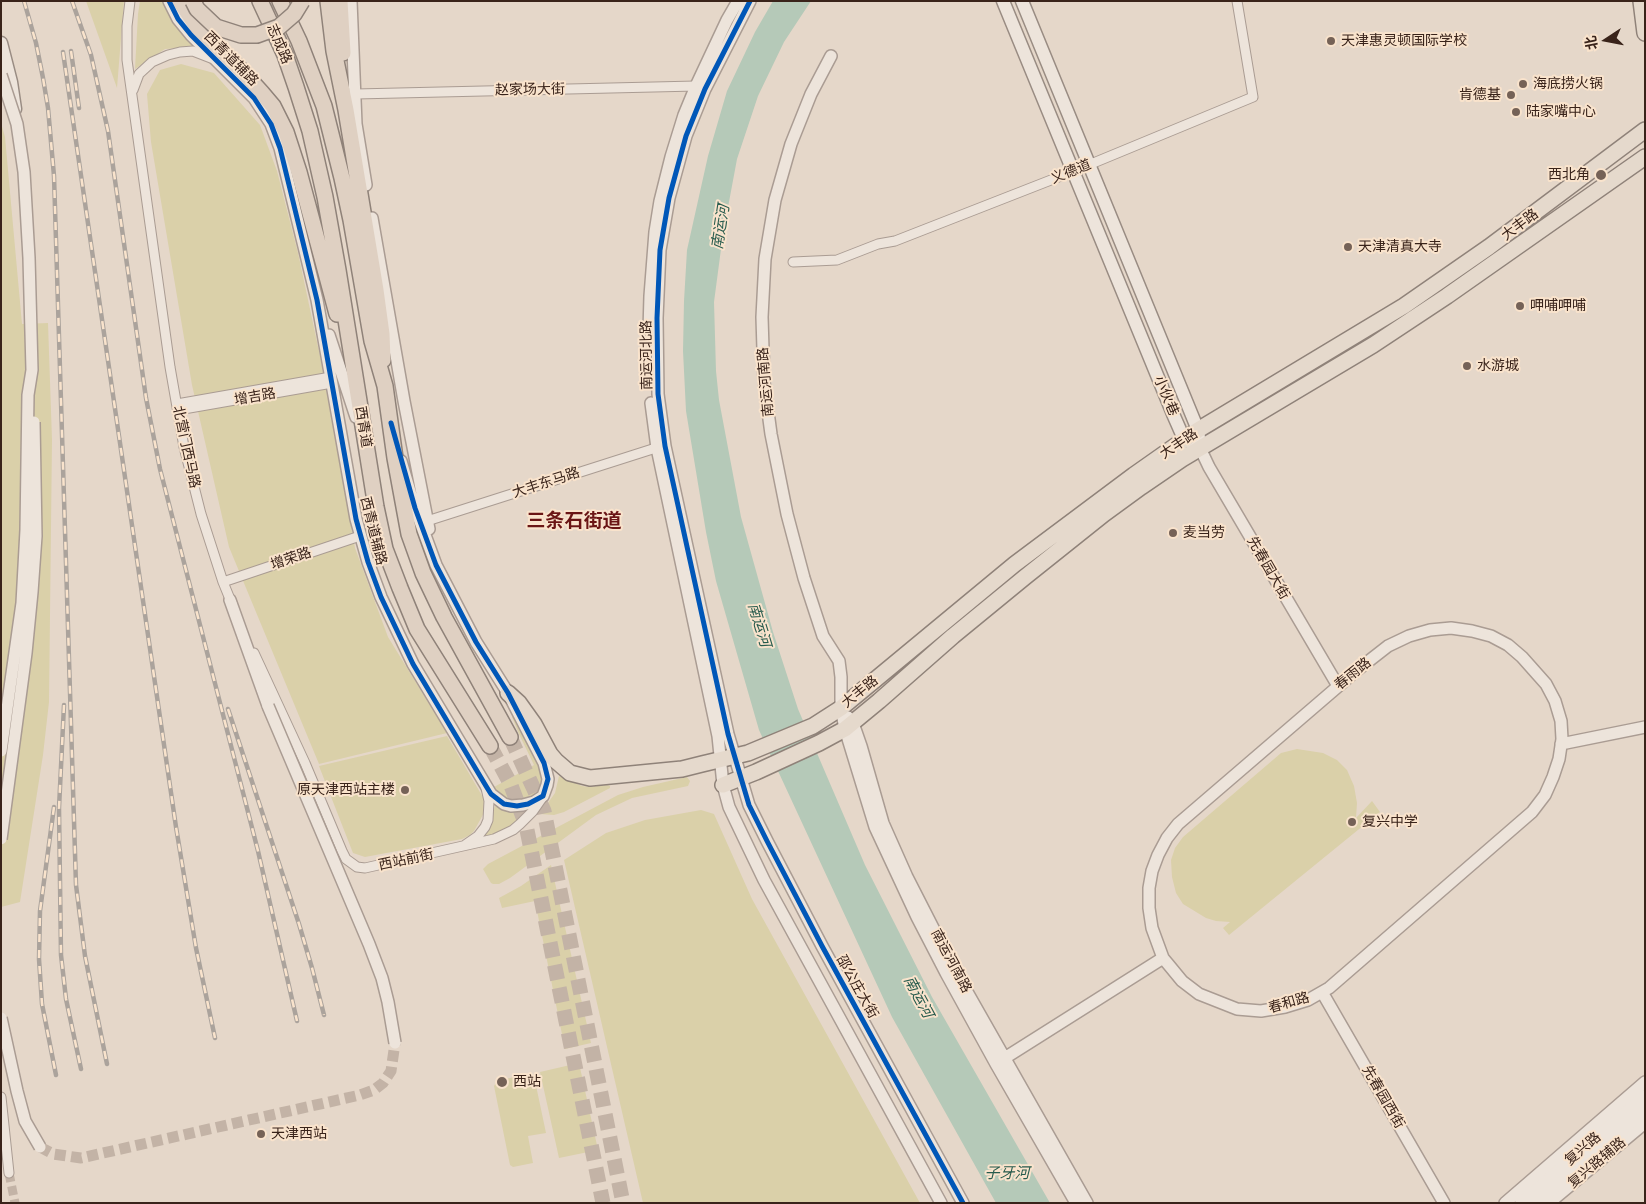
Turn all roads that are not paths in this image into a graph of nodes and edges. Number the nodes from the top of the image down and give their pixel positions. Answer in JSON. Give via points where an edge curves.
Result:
{"nodes":[{"id":1,"x":130,"y":1,"type":"edge"},
{"id":2,"x":169,"y":1,"type":"edge"},
{"id":3,"x":180,"y":1,"type":"edge"},
{"id":4,"x":193,"y":1,"type":"edge"},
{"id":5,"x":260,"y":1,"type":"edge"},
{"id":6,"x":280,"y":1,"type":"edge"},
{"id":7,"x":302,"y":1,"type":"edge"},
{"id":8,"x":328,"y":1,"type":"edge"},
{"id":9,"x":340,"y":1,"type":"edge"},
{"id":10,"x":352,"y":1,"type":"edge"},
{"id":11,"x":738,"y":1,"type":"edge"},
{"id":12,"x":750,"y":1,"type":"edge"},
{"id":13,"x":1003,"y":1,"type":"edge"},
{"id":14,"x":1022,"y":1,"type":"edge"},
{"id":15,"x":1236,"y":1,"type":"edge"},
{"id":16,"x":1641,"y":1,"type":"edge"},
{"id":17,"x":1645,"y":33,"type":"edge"},
{"id":18,"x":1,"y":43,"type":"edge"},
{"id":19,"x":831,"y":56,"type":"dead end"},
{"id":20,"x":215,"y":60,"type":"junction"},
{"id":21,"x":1,"y":75,"type":"edge"},
{"id":22,"x":296,"y":87,"type":"joint"},
{"id":23,"x":700,"y":87,"type":"junction"},
{"id":24,"x":132,"y":93,"type":"junction"},
{"id":25,"x":356,"y":94,"type":"junction"},
{"id":26,"x":346,"y":110,"type":"junction"},
{"id":27,"x":17,"y":124,"type":"junction"},
{"id":28,"x":1645,"y":130,"type":"edge"},
{"id":29,"x":1645,"y":157,"type":"edge"},
{"id":30,"x":1088,"y":164,"type":"junction"},
{"id":31,"x":1074,"y":171,"type":"junction"},
{"id":32,"x":793,"y":262,"type":"dead end"},
{"id":33,"x":317,"y":300,"type":"junction"},
{"id":34,"x":32,"y":370,"type":"junction"},
{"id":35,"x":331,"y":380,"type":"junction"},
{"id":36,"x":356,"y":384,"type":"junction"},
{"id":37,"x":385,"y":386,"type":"junction"},
{"id":38,"x":177,"y":407,"type":"junction"},
{"id":39,"x":390,"y":423,"type":"junction"},
{"id":40,"x":1198,"y":430,"type":"junction"},
{"id":41,"x":1184,"y":439,"type":"junction"},
{"id":42,"x":365,"y":443,"type":"junction"},
{"id":43,"x":661,"y":447,"type":"junction"},
{"id":44,"x":1200,"y":448,"type":"junction"},
{"id":45,"x":427,"y":521,"type":"junction"},
{"id":46,"x":360,"y":536,"type":"junction"},
{"id":47,"x":1015,"y":564,"type":"junction"},
{"id":48,"x":1025,"y":577,"type":"junction"},
{"id":49,"x":223,"y":582,"type":"junction"},
{"id":50,"x":450,"y":590,"type":"junction"},
{"id":51,"x":230,"y":600,"type":"junction"},
{"id":52,"x":1338,"y":686,"type":"junction"},
{"id":53,"x":508,"y":693,"type":"junction"},
{"id":54,"x":841,"y":708,"type":"junction"},
{"id":55,"x":849,"y":726,"type":"junction"},
{"id":56,"x":1645,"y":727,"type":"edge"},
{"id":57,"x":510,"y":737,"type":"tunnel mouth"},
{"id":58,"x":1562,"y":744,"type":"junction"},
{"id":59,"x":490,"y":746,"type":"tunnel mouth"},
{"id":60,"x":1,"y":751,"type":"edge"},
{"id":61,"x":727,"y":758,"type":"junction"},
{"id":62,"x":1559,"y":759,"type":"joint"},
{"id":63,"x":740,"y":778,"type":"junction"},
{"id":64,"x":723,"y":784,"type":"junction"},
{"id":65,"x":486,"y":786,"type":"junction"},
{"id":66,"x":543,"y":796,"type":"junction"},
{"id":67,"x":1,"y":839,"type":"edge"},
{"id":68,"x":461,"y":848,"type":"junction"},
{"id":69,"x":351,"y":863,"type":"joint"},
{"id":70,"x":1164,"y":958,"type":"junction"},
{"id":71,"x":1322,"y":992,"type":"junction"},
{"id":72,"x":1,"y":1018,"type":"edge"},
{"id":73,"x":395,"y":1044,"type":"tunnel mouth"},
{"id":74,"x":1000,"y":1061,"type":"junction"},
{"id":75,"x":1645,"y":1082,"type":"edge"},
{"id":76,"x":1645,"y":1096,"type":"edge"},
{"id":77,"x":1,"y":1097,"type":"edge"},
{"id":78,"x":1645,"y":1110,"type":"edge"},
{"id":79,"x":1645,"y":1123,"type":"edge"},
{"id":80,"x":40,"y":1147,"type":"tunnel mouth"},
{"id":81,"x":8,"y":1173,"type":"tunnel mouth"},
{"id":82,"x":941,"y":1203,"type":"edge"},
{"id":83,"x":963,"y":1203,"type":"edge"},
{"id":84,"x":1076,"y":1203,"type":"edge"},
{"id":85,"x":1087,"y":1203,"type":"edge"},
{"id":86,"x":1444,"y":1203,"type":"edge"},
{"id":87,"x":1505,"y":1203,"type":"edge"},
{"id":88,"x":1521,"y":1203,"type":"edge"},
{"id":89,"x":1536,"y":1203,"type":"edge"},
{"id":90,"x":1550,"y":1203,"type":"edge"}],
"edges":[{"from":1,"to":24,"type":"street","name":"北营门西马路","via":[[127,60]]},
{"from":2,"to":20,"type":"street","name":"西青道辅路","via":[[178,19]]},
{"from":3,"to":36,"type":"highway","via":[[197,27],[272,106],[291,143]]},
{"from":4,"to":7,"type":"highway","bridge":true,"via":[[216,27],[241,35],[257,35],[279,27],[294,14]]},
{"from":5,"to":22,"type":"highway","name":"志成路"},
{"from":6,"to":37,"type":"highway","name":"西青道","via":[[324,106],[351,220],[372,341]]},
{"from":8,"to":26,"type":"highway"},
{"from":9,"to":26,"type":"highway"},
{"from":10,"to":25,"type":"street"},
{"from":11,"to":23,"type":"street","name":"南运河北路"},
{"from":12,"to":23,"type":"street","name":"南运河北路"},
{"from":13,"to":31,"type":"main road","name":"小伙巷"},
{"from":14,"to":30,"type":"main road","name":"小伙巷"},
{"from":15,"to":30,"type":"street","name":"义德道","via":[[1253,97]]},
{"from":16,"to":17,"type":"main road"},
{"from":18,"to":27,"type":"main road","bridge":true},
{"from":19,"to":54,"type":"street","name":"南运河南路","via":[[791,144],[775,200],[765,259],[762,317],[764,382],[787,514],[823,636],[839,661]]},
{"from":20,"to":24,"type":"street","via":[[193,51],[168,55],[152,62],[139,74]]},
{"from":20,"to":33,"type":"street","name":"西青道辅路","via":[[254,98],[271,124],[288,178]]},
{"from":21,"to":27,"type":"street","bridge":true},
{"from":22,"to":36,"type":"highway","name":"西青道","via":[[325,197]]},
{"from":23,"to":25,"type":"street","name":"赵家场大街"},
{"from":23,"to":43,"type":"street","name":"南运河北路","via":[[669,198],[660,250],[657,368]]},
{"from":24,"to":38,"type":"street","name":"北营门西马路"},
{"from":25,"to":45,"type":"street","via":[[356,124]]},
{"from":26,"to":37,"type":"highway","via":[[382,334]]},
{"from":27,"to":34,"type":"street","bridge":true,"via":[[25,191]]},
{"from":28,"to":40,"type":"main road","name":"大丰路","via":[[1496,242],[1404,306]]},
{"from":29,"to":44,"type":"main road","name":"大丰路","via":[[1381,340]]},
{"from":30,"to":31,"type":"street","name":"义德道"},
{"from":30,"to":40,"type":"main road","name":"小伙巷"},
{"from":31,"to":32,"type":"street","name":"义德道","via":[[894,242],[878,244],[837,260]]},
{"from":31,"to":41,"type":"main road","name":"小伙巷"},
{"from":33,"to":35,"type":"street","name":"西青道辅路"},
{"from":33,"to":42,"type":"street"},
{"from":34,"to":60,"type":"street","bridge":true,"via":[[28,404],[22,603]]},
{"from":34,"to":67,"type":"street","bridge":true,"via":[[36,495],[34,565],[26,653]]},
{"from":35,"to":38,"type":"street","name":"增吉路"},
{"from":35,"to":46,"type":"street","name":"西青道辅路"},
{"from":36,"to":42,"type":"highway","name":"西青道"},
{"from":37,"to":39,"type":"highway","name":"西青道"},
{"from":38,"to":49,"type":"street","name":"北营门西马路","via":[[201,514]]},
{"from":39,"to":50,"type":"street","via":[[426,542]]},
{"from":39,"to":57,"type":"highway","name":"西青道","via":[[409,534],[423,573]]},
{"from":40,"to":41,"type":"main road","name":"大丰路"},
{"from":40,"to":44,"type":"main road","name":"小伙巷"},
{"from":41,"to":44,"type":"main road"},
{"from":41,"to":47,"type":"main road","name":"大丰路"},
{"from":42,"to":59,"type":"highway","name":"西青道","via":[[385,549],[400,588],[417,628]]},
{"from":43,"to":45,"type":"street","name":"大丰东马路"},
{"from":43,"to":61,"type":"street","name":"南运河北路"},
{"from":44,"to":48,"type":"main road","name":"大丰路","via":[[1141,487]]},
{"from":44,"to":52,"type":"street","name":"先春园大街"},
{"from":45,"to":50,"type":"street"},
{"from":46,"to":49,"type":"street","name":"增荣路"},
{"from":46,"to":65,"type":"street","name":"西青道辅路","via":[[381,597],[413,664]]},
{"from":47,"to":48,"type":"main road"},
{"from":47,"to":54,"type":"main road","name":"大丰路"},
{"from":48,"to":55,"type":"main road","name":"大丰路"},
{"from":49,"to":51,"type":"street","name":"北营门西马路"},
{"from":50,"to":53,"type":"street","via":[[476,642]]},
{"from":51,"to":69,"type":"street","name":"北营门西马路","via":[[342,851]]},
{"from":51,"to":73,"type":"street","bridge":true,"via":[[268,706],[382,978]]},
{"from":52,"to":58,"type":"street","name":"春雨路","via":[[1388,646],[1409,636],[1451,628],[1472,630],[1508,645],[1546,684],[1561,721]]},
{"from":52,"to":70,"type":"street","name":"春雨路","via":[[1178,824],[1167,838],[1155,863],[1149,888],[1152,928]]},
{"from":53,"to":61,"type":"main road","via":[[534,724],[550,754],[570,773],[583,777],[682,769]]},
{"from":53,"to":66,"type":"street","via":[[544,763],[548,779]]},
{"from":54,"to":55,"type":"street","name":"南运河南路"},
{"from":54,"to":61,"type":"main road","name":"大丰路","via":[[813,726]]},
{"from":55,"to":63,"type":"main road","name":"大丰路"},
{"from":55,"to":74,"type":"street","name":"南运河南路","via":[[883,823],[907,877]]},
{"from":56,"to":58,"type":"street"},
{"from":58,"to":62,"type":"street","name":"春雨路"},
{"from":61,"to":63,"type":"street","name":"南运河北路"},
{"from":61,"to":64,"type":"street","name":"南运河北路"},
{"from":62,"to":71,"type":"street","name":"春和路","via":[[1545,795],[1532,812]]},
{"from":63,"to":64,"type":"main road","name":"大丰路"},
{"from":63,"to":83,"type":"street","name":"邵公庄大街","via":[[766,842]]},
{"from":64,"to":82,"type":"street","via":[[729,807],[764,880]]},
{"from":65,"to":66,"type":"street","name":"西青道辅路","via":[[497,800],[511,806],[528,804]]},
{"from":65,"to":68,"type":"street","via":[[488,820],[478,836]]},
{"from":66,"to":68,"type":"street","name":"西站前街","via":[[514,830]]},
{"from":68,"to":69,"type":"street","name":"西站前街","via":[[365,868]]},
{"from":70,"to":71,"type":"street","name":"春和路","via":[[1182,981],[1199,994],[1238,1009],[1261,1011],[1285,1007]]},
{"from":70,"to":74,"type":"street"},
{"from":71,"to":86,"type":"street","name":"先春园西街"},
{"from":72,"to":80,"type":"street","bridge":true,"via":[[25,1121]]},
{"from":74,"to":84,"type":"street","name":"南运河南路"},
{"from":74,"to":85,"type":"street","name":"南运河南路"},
{"from":75,"to":87,"type":"street"},
{"from":76,"to":88,"type":"main road","name":"复兴路"},
{"from":77,"to":81,"type":"street"},
{"from":78,"to":89,"type":"main road","name":"复兴路"},
{"from":79,"to":90,"type":"street","name":"复兴路辅路"}]}
